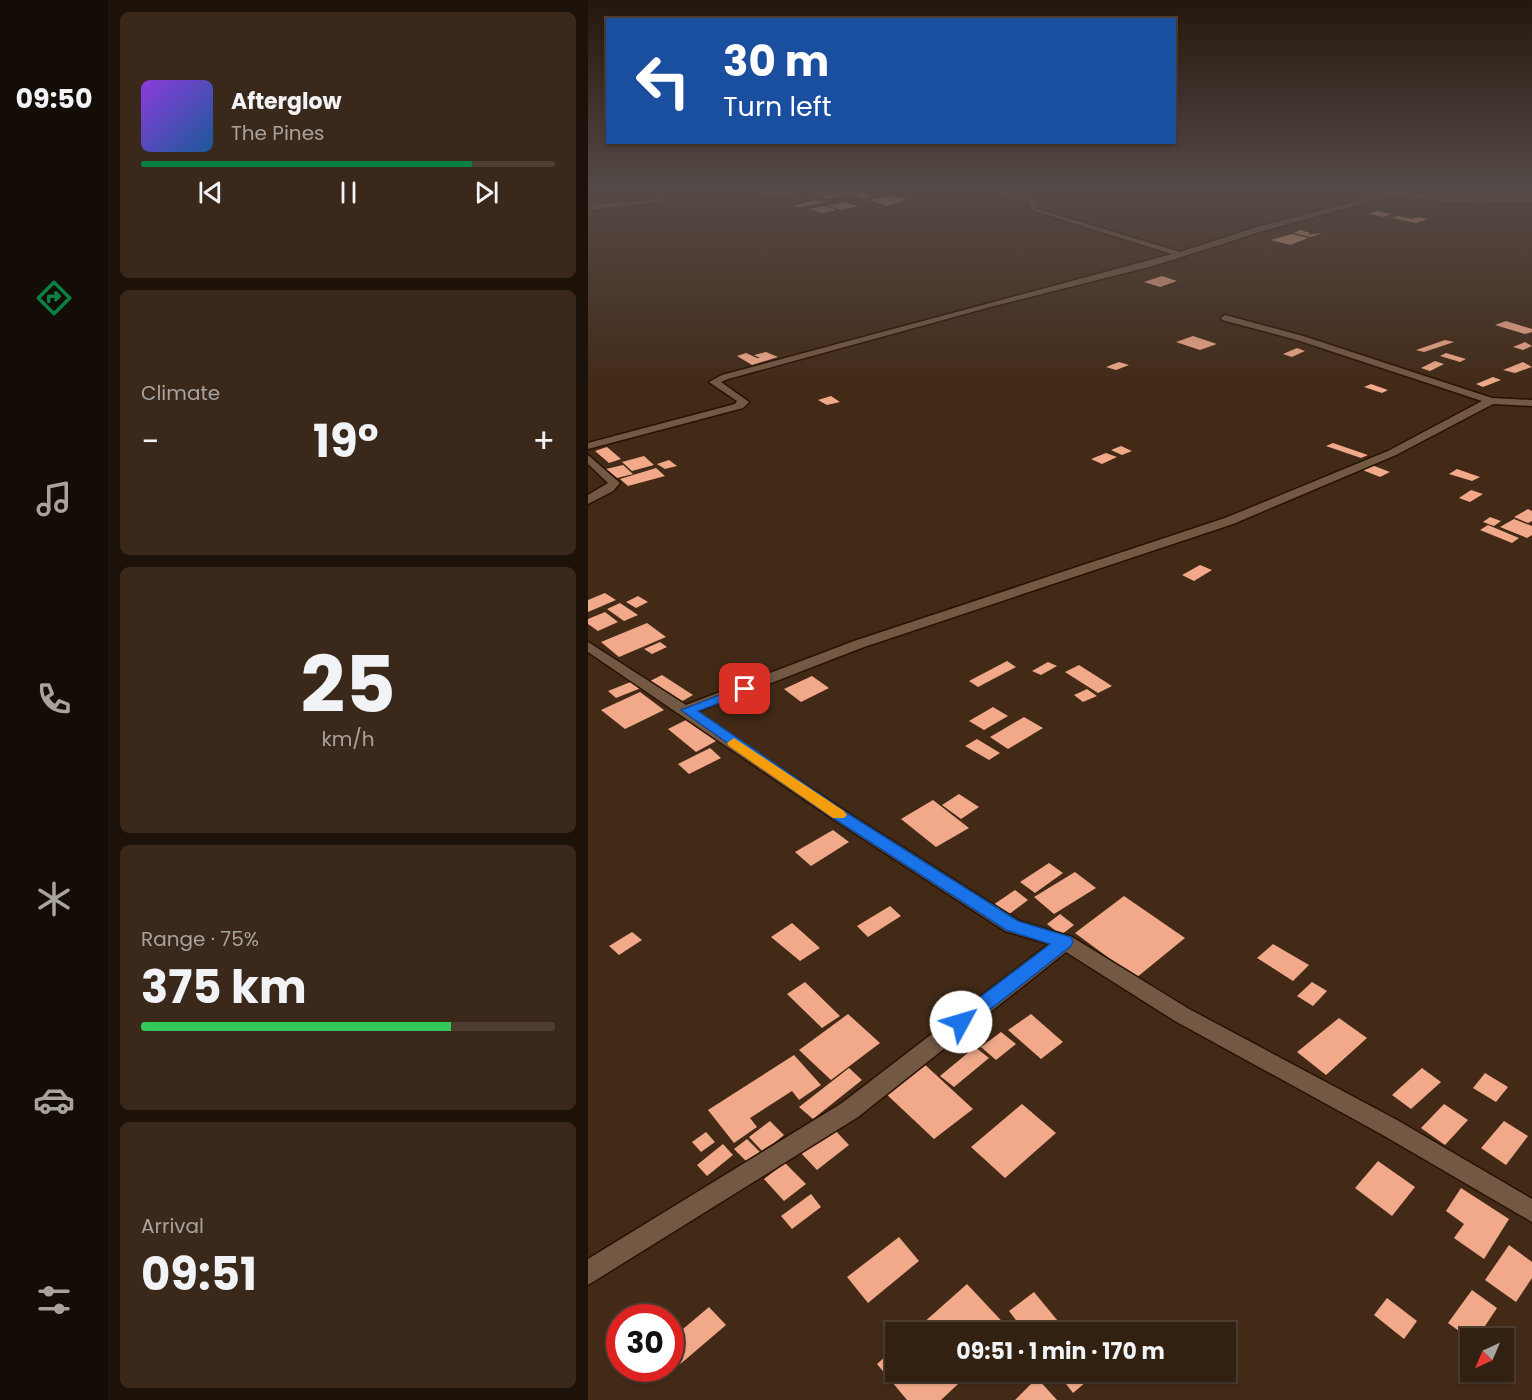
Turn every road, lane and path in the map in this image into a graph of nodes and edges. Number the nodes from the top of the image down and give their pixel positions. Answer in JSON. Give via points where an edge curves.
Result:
{"nodes":[{"id":1,"x":1178,"y":254,"type":"edge"},
{"id":2,"x":1225,"y":318,"type":"dead end"},
{"id":3,"x":1491,"y":401,"type":"junction"},
{"id":4,"x":1532,"y":404,"type":"edge"},
{"id":5,"x":588,"y":446,"type":"edge"},
{"id":6,"x":588,"y":458,"type":"edge"},
{"id":7,"x":588,"y":501,"type":"edge"},
{"id":8,"x":588,"y":646,"type":"edge"},
{"id":9,"x":687,"y":710,"type":"junction"},
{"id":10,"x":1065,"y":942,"type":"junction"},
{"id":11,"x":1532,"y":1211,"type":"edge"},
{"id":12,"x":588,"y":1274,"type":"edge"}],
"edges":[{"from":1,"to":5,"type":"street","via":[[720,378],[715,384],[741,399],[742,404]]},
{"from":2,"to":3,"type":"street","via":[[1300,338]]},
{"from":3,"to":4,"type":"street"},
{"from":3,"to":9,"type":"street","via":[[1392,453],[1229,521],[859,644]]},
{"from":6,"to":7,"type":"street","via":[[614,483]]},
{"from":8,"to":9,"type":"street"},
{"from":9,"to":10,"type":"street","via":[[842,817],[1012,926]]},
{"from":10,"to":11,"type":"street","via":[[1182,1016]]},
{"from":10,"to":12,"type":"street","via":[[850,1110],[684,1210]]}]}
